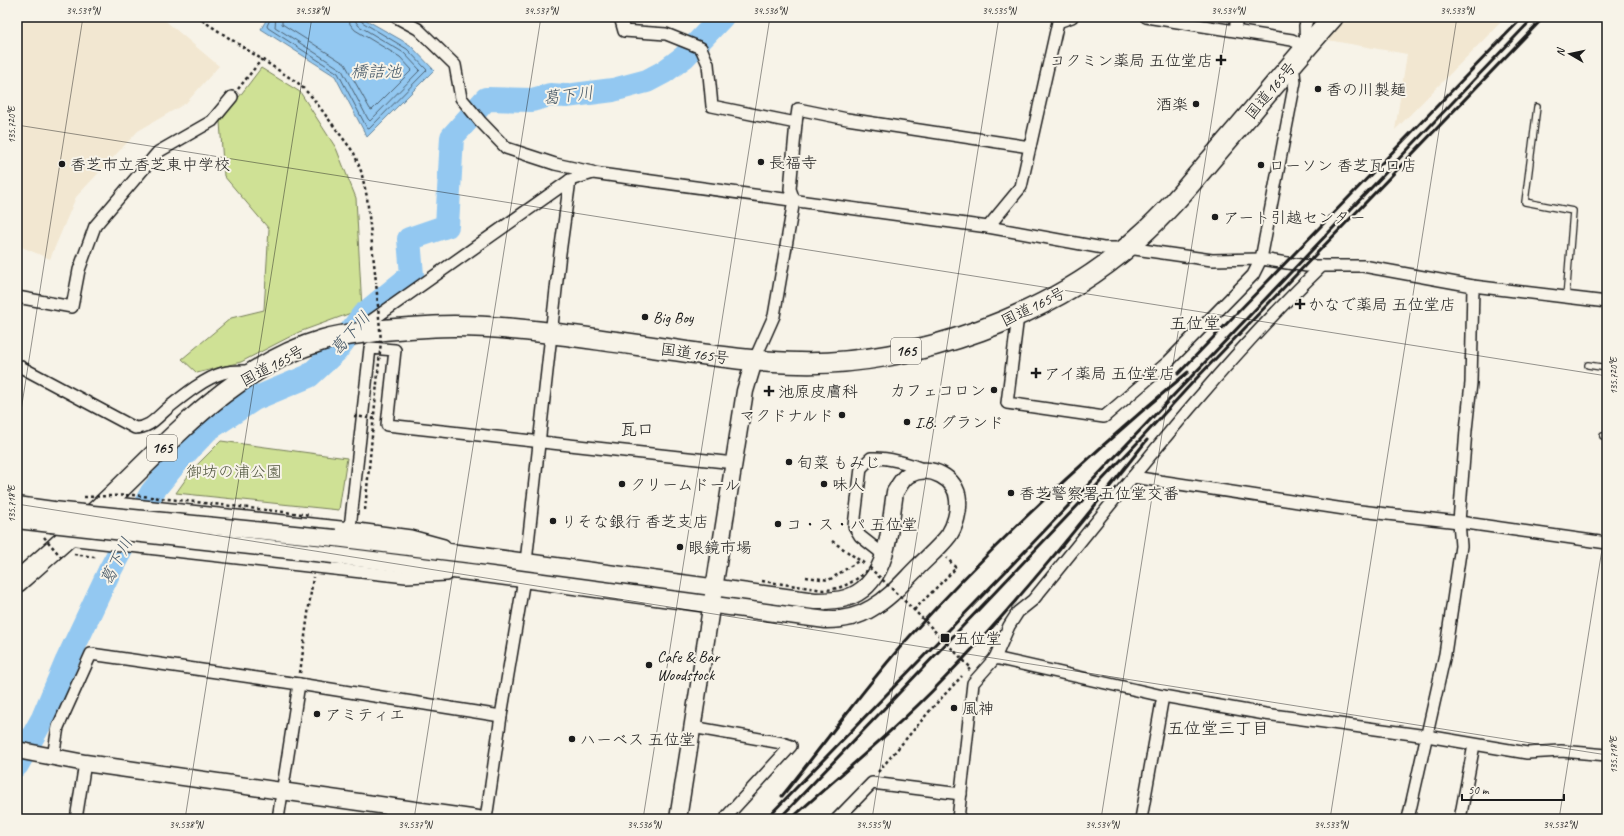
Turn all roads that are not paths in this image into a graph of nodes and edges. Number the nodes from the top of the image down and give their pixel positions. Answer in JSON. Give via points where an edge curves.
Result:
{"nodes":[{"id":1,"x":396,"y":17,"type":"edge"},
{"id":2,"x":620,"y":17,"type":"edge"},
{"id":3,"x":1072,"y":17,"type":"edge"},
{"id":4,"x":1146,"y":17,"type":"edge"},
{"id":5,"x":1237,"y":17,"type":"edge"},
{"id":6,"x":1308,"y":17,"type":"edge"},
{"id":7,"x":1333,"y":17,"type":"edge"},
{"id":8,"x":1235,"y":30,"type":"junction"},
{"id":9,"x":1306,"y":47,"type":"junction"},
{"id":10,"x":1292,"y":63,"type":"junction"},
{"id":11,"x":232,"y":98,"type":"road end"},
{"id":12,"x":1537,"y":106,"type":"dead end"},
{"id":13,"x":796,"y":123,"type":"junction"},
{"id":14,"x":1030,"y":147,"type":"junction"},
{"id":15,"x":593,"y":173,"type":"junction"},
{"id":16,"x":570,"y":180,"type":"junction"},
{"id":17,"x":794,"y":200,"type":"junction"},
{"id":18,"x":988,"y":227,"type":"junction"},
{"id":19,"x":1128,"y":248,"type":"junction"},
{"id":20,"x":1261,"y":259,"type":"junction"},
{"id":21,"x":1322,"y":266,"type":"junction"},
{"id":22,"x":1473,"y":286,"type":"junction"},
{"id":23,"x":17,"y":297,"type":"edge"},
{"id":24,"x":1566,"y":298,"type":"junction"},
{"id":25,"x":1607,"y":302,"type":"edge"},
{"id":26,"x":1018,"y":316,"type":"junction"},
{"id":27,"x":353,"y":334,"type":"junction"},
{"id":28,"x":551,"y":334,"type":"junction"},
{"id":29,"x":754,"y":361,"type":"junction"},
{"id":30,"x":17,"y":365,"type":"edge"},
{"id":31,"x":1588,"y":365,"type":"dead end"},
{"id":32,"x":1607,"y":368,"type":"edge"},
{"id":33,"x":256,"y":371,"type":"junction"},
{"id":34,"x":540,"y":441,"type":"junction"},
{"id":35,"x":734,"y":464,"type":"junction"},
{"id":36,"x":928,"y":470,"type":"junction"},
{"id":37,"x":1133,"y":477,"type":"junction"},
{"id":38,"x":113,"y":503,"type":"junction"},
{"id":39,"x":17,"y":505,"type":"edge"},
{"id":40,"x":17,"y":520,"type":"edge"},
{"id":41,"x":1459,"y":522,"type":"junction"},
{"id":42,"x":49,"y":523,"type":"junction"},
{"id":43,"x":350,"y":528,"type":"junction"},
{"id":44,"x":67,"y":539,"type":"junction"},
{"id":45,"x":1607,"y":543,"type":"edge"},
{"id":46,"x":482,"y":556,"type":"junction"},
{"id":47,"x":883,"y":559,"type":"junction"},
{"id":48,"x":526,"y":562,"type":"junction"},
{"id":49,"x":477,"y":573,"type":"junction"},
{"id":50,"x":524,"y":579,"type":"junction"},
{"id":51,"x":17,"y":582,"type":"edge"},
{"id":52,"x":714,"y":586,"type":"junction"},
{"id":53,"x":711,"y":604,"type":"junction"},
{"id":54,"x":995,"y":658,"type":"junction"},
{"id":55,"x":299,"y":684,"type":"junction"},
{"id":56,"x":1163,"y":696,"type":"junction"},
{"id":57,"x":501,"y":716,"type":"junction"},
{"id":58,"x":692,"y":727,"type":"junction"},
{"id":59,"x":1427,"y":736,"type":"junction"},
{"id":60,"x":1474,"y":745,"type":"junction"},
{"id":61,"x":17,"y":750,"type":"edge"},
{"id":62,"x":46,"y":755,"type":"junction"},
{"id":63,"x":1607,"y":755,"type":"edge"},
{"id":64,"x":85,"y":762,"type":"junction"},
{"id":65,"x":283,"y":791,"type":"junction"},
{"id":66,"x":960,"y":794,"type":"junction"},
{"id":67,"x":76,"y":819,"type":"edge"},
{"id":68,"x":278,"y":819,"type":"edge"},
{"id":69,"x":478,"y":819,"type":"edge"},
{"id":70,"x":486,"y":819,"type":"edge"},
{"id":71,"x":678,"y":819,"type":"edge"},
{"id":72,"x":727,"y":819,"type":"edge"},
{"id":73,"x":837,"y":819,"type":"edge"},
{"id":74,"x":958,"y":819,"type":"edge"},
{"id":75,"x":1141,"y":819,"type":"edge"},
{"id":76,"x":1408,"y":819,"type":"edge"},
{"id":77,"x":1460,"y":819,"type":"edge"}],
"edges":[{"from":1,"to":15,"type":"street","via":[[418,29],[455,65],[461,98],[506,148]]},
{"from":2,"to":13,"type":"street","via":[[624,31],[666,34],[701,48],[708,64],[712,106]]},
{"from":3,"to":14,"type":"street","via":[[1058,22]]},
{"from":4,"to":8,"type":"street"},
{"from":5,"to":8,"type":"street"},
{"from":6,"to":9,"type":"street","via":[[1305,26]]},
{"from":7,"to":9,"type":"highway","name":"国道165号","number":"165"},
{"from":8,"to":9,"type":"street","via":[[1292,40]]},
{"from":9,"to":10,"type":"highway","name":"国道165号","number":"165"},
{"from":10,"to":19,"type":"highway","name":"国道165号","number":"165","via":[[1190,183]]},
{"from":10,"to":20,"type":"street","via":[[1295,82]]},
{"from":11,"to":23,"type":"street","via":[[212,121],[158,152],[95,226],[79,270],[72,306]]},
{"from":12,"to":24,"type":"lane","via":[[1525,202],[1573,211]]},
{"from":13,"to":14,"type":"street","via":[[798,109]]},
{"from":13,"to":17,"type":"street","via":[[790,189]]},
{"from":14,"to":18,"type":"street","via":[[1021,187]]},
{"from":15,"to":16,"type":"street"},
{"from":15,"to":17,"type":"street"},
{"from":16,"to":27,"type":"street"},
{"from":16,"to":28,"type":"street"},
{"from":17,"to":18,"type":"street"},
{"from":17,"to":29,"type":"street","via":[[774,316]]},
{"from":18,"to":19,"type":"street","via":[[1102,248]]},
{"from":19,"to":20,"type":"street","via":[[1212,260]]},
{"from":19,"to":26,"type":"highway","name":"国道165号","number":"165","via":[[1107,265]]},
{"from":20,"to":21,"type":"street"},
{"from":20,"to":26,"type":"street","via":[[1253,275],[1168,362],[1104,417],[1007,403]]},
{"from":21,"to":22,"type":"street","via":[[1363,266]]},
{"from":21,"to":37,"type":"street","via":[[1217,375]]},
{"from":22,"to":24,"type":"street"},
{"from":22,"to":41,"type":"street","via":[[1472,383]]},
{"from":24,"to":25,"type":"street"},
{"from":26,"to":29,"type":"highway","name":"国道165号","number":"165","via":[[939,344],[885,356],[836,362]]},
{"from":27,"to":28,"type":"highway","name":"国道165号","number":"165","via":[[424,326],[481,327]]},
{"from":27,"to":33,"type":"highway","name":"国道165号","number":"165","via":[[324,340]]},
{"from":28,"to":29,"type":"highway","name":"国道165号","number":"165"},
{"from":28,"to":34,"type":"street"},
{"from":29,"to":35,"type":"street","via":[[745,391]]},
{"from":30,"to":33,"type":"street","via":[[135,428],[149,425],[174,404],[222,373],[238,370]]},
{"from":31,"to":32,"type":"lane"},
{"from":33,"to":38,"type":"highway","name":"国道165号","number":"165","via":[[212,402]]},
{"from":34,"to":35,"type":"street"},
{"from":34,"to":43,"type":"street","via":[[387,425],[395,350],[370,348]]},
{"from":34,"to":48,"type":"street"},
{"from":35,"to":52,"type":"street"},
{"from":36,"to":47,"type":"street","via":[[909,474],[895,492]]},
{"from":36,"to":47,"type":"street","via":[[905,462],[878,458],[871,458],[861,468],[854,526],[860,536],[878,551]]},
{"from":36,"to":53,"type":"street","via":[[948,479],[956,489],[958,510],[955,521],[950,534],[884,601],[855,616],[840,620]]},
{"from":37,"to":41,"type":"street","via":[[1351,510]]},
{"from":37,"to":54,"type":"street","via":[[1033,600],[1018,612]]},
{"from":38,"to":43,"type":"street"},
{"from":38,"to":44,"type":"highway","name":"国道165号","number":"165"},
{"from":39,"to":42,"type":"street"},
{"from":40,"to":42,"type":"street"},
{"from":41,"to":45,"type":"street"},
{"from":41,"to":59,"type":"street","via":[[1461,546],[1445,654]]},
{"from":42,"to":46,"type":"street","bridge":true,"via":[[335,538]]},
{"from":42,"to":49,"type":"street","bridge":true},
{"from":43,"to":46,"type":"street","via":[[411,536]]},
{"from":44,"to":49,"type":"street","via":[[406,577]]},
{"from":44,"to":51,"type":"highway","name":"国道165号","number":"165"},
{"from":46,"to":48,"type":"street"},
{"from":47,"to":52,"type":"street","via":[[879,571],[870,582],[847,598],[832,601],[815,601]]},
{"from":48,"to":52,"type":"street"},
{"from":49,"to":50,"type":"street"},
{"from":50,"to":53,"type":"street"},
{"from":50,"to":57,"type":"street"},
{"from":52,"to":53,"type":"street"},
{"from":53,"to":58,"type":"street"},
{"from":54,"to":56,"type":"street"},
{"from":54,"to":66,"type":"street","via":[[973,683]]},
{"from":55,"to":57,"type":"street"},
{"from":55,"to":62,"type":"street","via":[[91,654]]},
{"from":55,"to":65,"type":"street"},
{"from":56,"to":59,"type":"street","via":[[1265,714]]},
{"from":56,"to":75,"type":"street"},
{"from":57,"to":70,"type":"street"},
{"from":58,"to":71,"type":"street"},
{"from":58,"to":72,"type":"street","via":[[791,746]]},
{"from":59,"to":60,"type":"street"},
{"from":59,"to":76,"type":"street"},
{"from":60,"to":63,"type":"street","via":[[1527,753],[1561,751]]},
{"from":60,"to":77,"type":"street"},
{"from":61,"to":62,"type":"street"},
{"from":62,"to":64,"type":"street"},
{"from":64,"to":65,"type":"street"},
{"from":64,"to":67,"type":"street"},
{"from":65,"to":68,"type":"street"},
{"from":65,"to":69,"type":"street"},
{"from":66,"to":73,"type":"street","via":[[872,783]]},
{"from":66,"to":74,"type":"street"}]}
